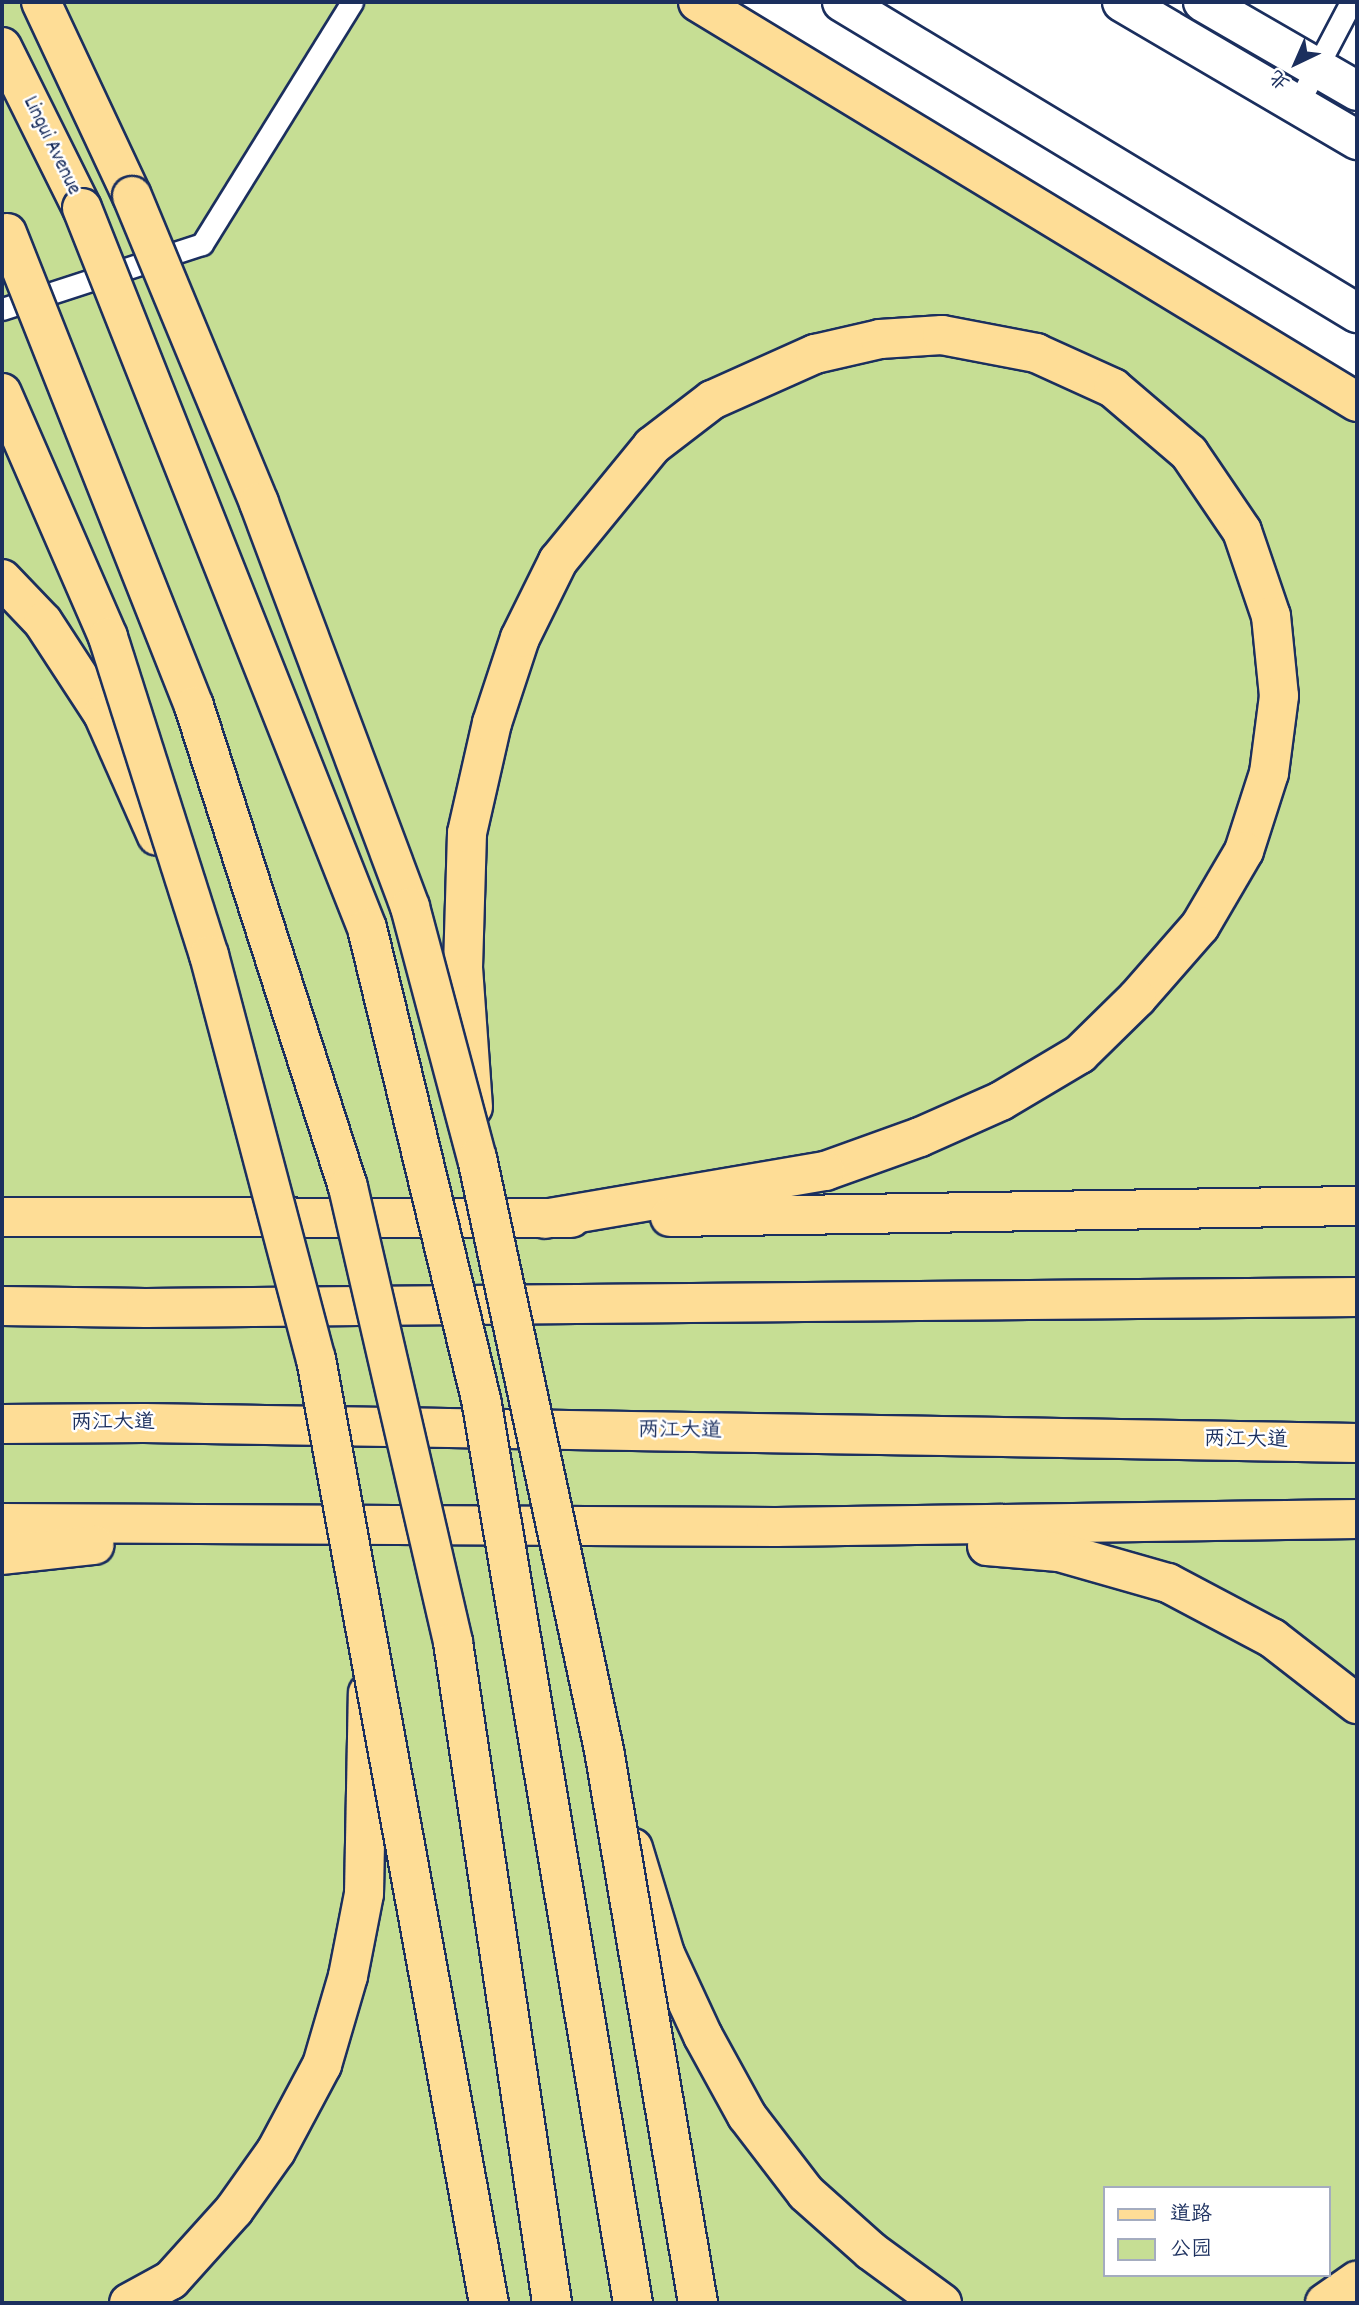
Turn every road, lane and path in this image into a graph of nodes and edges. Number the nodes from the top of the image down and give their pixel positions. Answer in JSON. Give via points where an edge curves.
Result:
{"nodes":[{"id":1,"x":40,"y":2,"type":"edge"},
{"id":2,"x":352,"y":2,"type":"edge"},
{"id":3,"x":698,"y":2,"type":"edge"},
{"id":4,"x":842,"y":2,"type":"edge"},
{"id":5,"x":1122,"y":2,"type":"edge"},
{"id":6,"x":1203,"y":2,"type":"edge"},
{"id":7,"x":1351,"y":2,"type":"edge"},
{"id":8,"x":2,"y":47,"type":"edge"},
{"id":9,"x":1316,"y":68,"type":"junction"},
{"id":10,"x":1357,"y":91,"type":"edge"},
{"id":11,"x":1297,"y":104,"type":"junction"},
{"id":12,"x":1357,"y":140,"type":"edge"},
{"id":13,"x":4,"y":229,"type":"edge"},
{"id":14,"x":2,"y":309,"type":"edge"},
{"id":15,"x":1357,"y":313,"type":"edge"},
{"id":16,"x":2,"y":393,"type":"edge"},
{"id":17,"x":1357,"y":402,"type":"edge"},
{"id":18,"x":2,"y":579,"type":"edge"},
{"id":19,"x":209,"y":956,"type":"junction"},
{"id":20,"x":477,"y":1158,"type":"junction"},
{"id":21,"x":1357,"y":1206,"type":"edge"},
{"id":22,"x":10,"y":1216,"type":"edge"},
{"id":23,"x":545,"y":1219,"type":"junction"},
{"id":24,"x":1357,"y":1297,"type":"edge"},
{"id":25,"x":2,"y":1306,"type":"edge"},
{"id":26,"x":2,"y":1424,"type":"edge"},
{"id":27,"x":1357,"y":1443,"type":"edge"},
{"id":28,"x":1357,"y":1519,"type":"edge"},
{"id":29,"x":2,"y":1523,"type":"edge"},
{"id":30,"x":281,"y":1526,"type":"junction"},
{"id":31,"x":776,"y":1527,"type":"junction"},
{"id":32,"x":2,"y":1555,"type":"edge"},
{"id":33,"x":369,"y":1639,"type":"junction"},
{"id":34,"x":1357,"y":1704,"type":"edge"},
{"id":35,"x":604,"y":1750,"type":"junction"},
{"id":36,"x":1357,"y":2281,"type":"edge"},
{"id":37,"x":129,"y":2303,"type":"edge"},
{"id":38,"x":489,"y":2303,"type":"edge"},
{"id":39,"x":552,"y":2303,"type":"edge"},
{"id":40,"x":633,"y":2303,"type":"edge"},
{"id":41,"x":698,"y":2303,"type":"edge"},
{"id":42,"x":942,"y":2303,"type":"edge"},
{"id":43,"x":1325,"y":2303,"type":"edge"}],
"edges":[{"from":1,"to":20,"type":"main road","bridge":true,"via":[[132,196],[259,503],[410,907]]},
{"from":2,"to":14,"type":"lane","via":[[202,244]]},
{"from":3,"to":17,"type":"main road"},
{"from":4,"to":15,"type":"street"},
{"from":5,"to":11,"type":"street"},
{"from":6,"to":9,"type":"street"},
{"from":7,"to":9,"type":"lane"},
{"from":8,"to":40,"type":"main road","name":"Lingui Avenue","bridge":true,"via":[[82,208],[367,928],[481,1399]]},
{"from":9,"to":10,"type":"street"},
{"from":9,"to":11,"type":"lane"},
{"from":11,"to":12,"type":"street"},
{"from":13,"to":39,"type":"main road","bridge":true,"via":[[194,705],[348,1188],[453,1642]]},
{"from":16,"to":19,"type":"main road","bridge":true,"via":[[108,637]]},
{"from":18,"to":19,"type":"main road","bridge":true,"via":[[43,621],[103,714]]},
{"from":19,"to":33,"type":"main road","bridge":true,"via":[[316,1359]]},
{"from":20,"to":23,"type":"main road","bridge":true,"via":[[463,968],[467,833],[492,723],[520,638],[558,561],[652,446],[712,400],[815,354],[880,339],[942,335],[1036,353],[1113,388],[1189,453],[1242,531],[1271,616],[1279,696],[1269,774],[1244,851],[1200,926],[1080,1054],[1001,1101],[920,1137],[825,1171]]},
{"from":20,"to":35,"type":"main road","bridge":true},
{"from":21,"to":23,"type":"main road"},
{"from":22,"to":23,"type":"main road"},
{"from":24,"to":25,"type":"main road"},
{"from":26,"to":27,"type":"main road","name":"两江大道"},
{"from":28,"to":31,"type":"main road"},
{"from":29,"to":30,"type":"main road"},
{"from":30,"to":31,"type":"main road"},
{"from":30,"to":32,"type":"main road"},
{"from":31,"to":34,"type":"main road","via":[[1059,1552],[1168,1583],[1272,1638]]},
{"from":33,"to":37,"type":"main road","bridge":true,"via":[[364,1894],[348,1976],[322,2065],[276,2151],[234,2210],[172,2280]]},
{"from":33,"to":38,"type":"main road","bridge":true},
{"from":35,"to":41,"type":"main road","bridge":true},
{"from":35,"to":42,"type":"main road","bridge":true,"via":[[666,1954],[703,2036],[747,2116],[806,2193],[871,2251]]},
{"from":36,"to":43,"type":"main road"}]}
